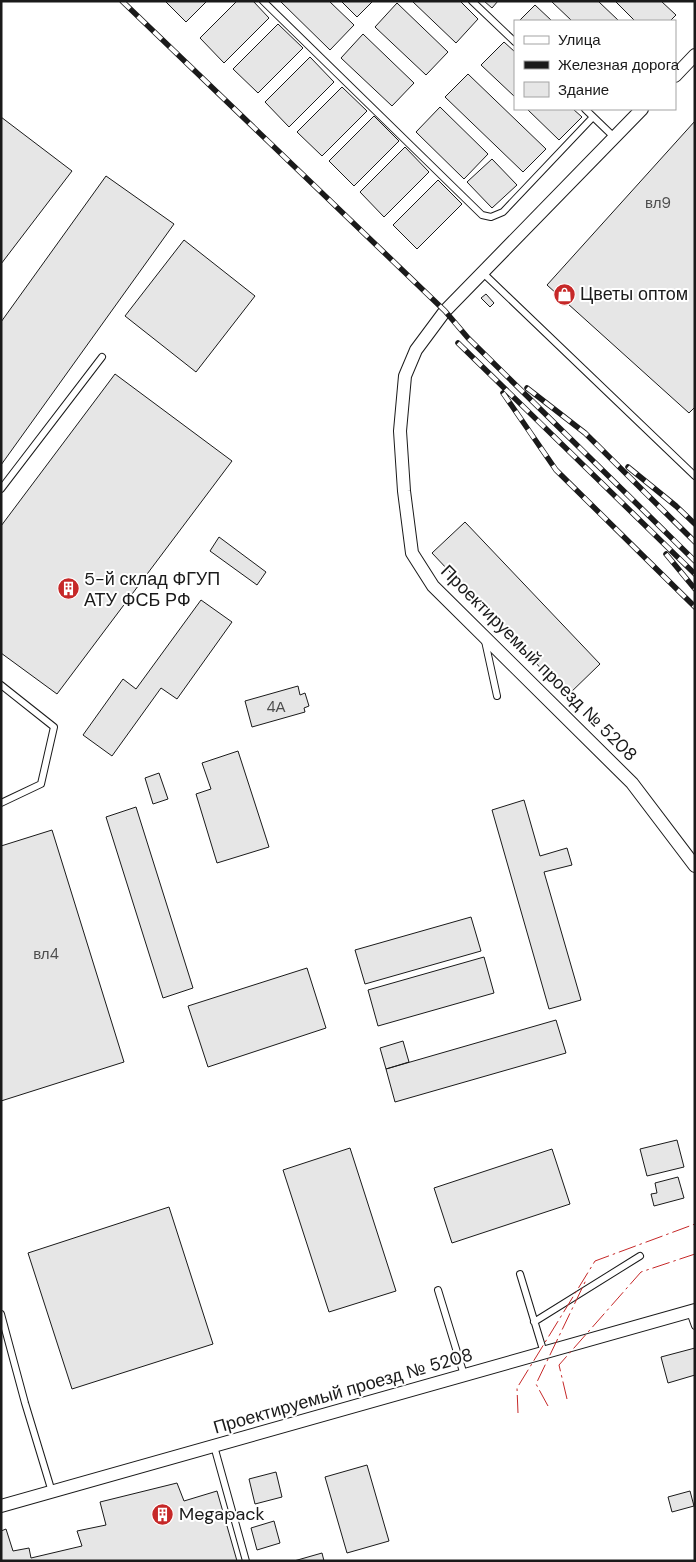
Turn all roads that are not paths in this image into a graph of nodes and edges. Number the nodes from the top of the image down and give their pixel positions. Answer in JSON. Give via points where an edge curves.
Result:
{"nodes":[{"id":1,"x":262,"y":1,"type":"edge"},
{"id":2,"x":472,"y":1,"type":"edge"},
{"id":3,"x":514,"y":41,"type":"edge"},
{"id":4,"x":695,"y":56,"type":"edge"},
{"id":5,"x":676,"y":75,"type":"edge"},
{"id":6,"x":586,"y":110,"type":"edge"},
{"id":7,"x":641,"y":110,"type":"edge"},
{"id":8,"x":593,"y":117,"type":"junction"},
{"id":9,"x":614,"y":137,"type":"junction"},
{"id":10,"x":482,"y":272,"type":"junction"},
{"id":11,"x":102,"y":357,"type":"dead end"},
{"id":12,"x":695,"y":476,"type":"edge"},
{"id":13,"x":1,"y":489,"type":"edge"},
{"id":14,"x":484,"y":636,"type":"junction"},
{"id":15,"x":1,"y":685,"type":"edge"},
{"id":16,"x":497,"y":696,"type":"dead end"},
{"id":17,"x":1,"y":803,"type":"edge"},
{"id":18,"x":695,"y":866,"type":"edge"},
{"id":19,"x":640,"y":1256,"type":"dead end"},
{"id":20,"x":520,"y":1274,"type":"dead end"},
{"id":21,"x":438,"y":1290,"type":"dead end"},
{"id":22,"x":692,"y":1311,"type":"edge"},
{"id":23,"x":1,"y":1314,"type":"edge"},
{"id":24,"x":534,"y":1322,"type":"junction"},
{"id":25,"x":695,"y":1326,"type":"edge"},
{"id":26,"x":544,"y":1353,"type":"junction"},
{"id":27,"x":464,"y":1375,"type":"junction"},
{"id":28,"x":214,"y":1446,"type":"junction"},
{"id":29,"x":52,"y":1492,"type":"junction"},
{"id":30,"x":1,"y":1506,"type":"edge"},
{"id":31,"x":246,"y":1561,"type":"edge"}],
"edges":[{"from":1,"to":8,"type":"lane","via":[[482,214],[491,217],[503,212]]},
{"from":2,"to":3,"type":"lane"},
{"from":4,"to":5,"type":"street"},
{"from":6,"to":8,"type":"lane"},
{"from":7,"to":9,"type":"street","name":"Проектируемый проезд № 5208"},
{"from":8,"to":9,"type":"lane"},
{"from":9,"to":10,"type":"street","name":"Проектируемый проезд № 5208"},
{"from":10,"to":12,"type":"lane"},
{"from":10,"to":14,"type":"street","name":"Проектируемый проезд № 5208","via":[[445,311],[416,350],[405,376],[400,431],[412,553],[433,586]]},
{"from":11,"to":13,"type":"lane"},
{"from":14,"to":16,"type":"lane"},
{"from":14,"to":18,"type":"street","name":"Проектируемый проезд № 5208","via":[[632,783]]},
{"from":15,"to":17,"type":"lane","via":[[54,727],[41,784]]},
{"from":19,"to":24,"type":"lane"},
{"from":20,"to":24,"type":"lane"},
{"from":21,"to":27,"type":"lane"},
{"from":22,"to":25,"type":"lane"},
{"from":22,"to":26,"type":"street","name":"Проектируемый проезд № 5208"},
{"from":23,"to":29,"type":"lane"},
{"from":24,"to":26,"type":"lane"},
{"from":26,"to":27,"type":"street","name":"Проектируемый проезд № 5208"},
{"from":27,"to":28,"type":"street","name":"Проектируемый проезд № 5208"},
{"from":28,"to":29,"type":"street","name":"Проектируемый проезд № 5208"},
{"from":28,"to":31,"type":"lane"},
{"from":29,"to":30,"type":"street","name":"Проектируемый проезд № 5208"}]}
